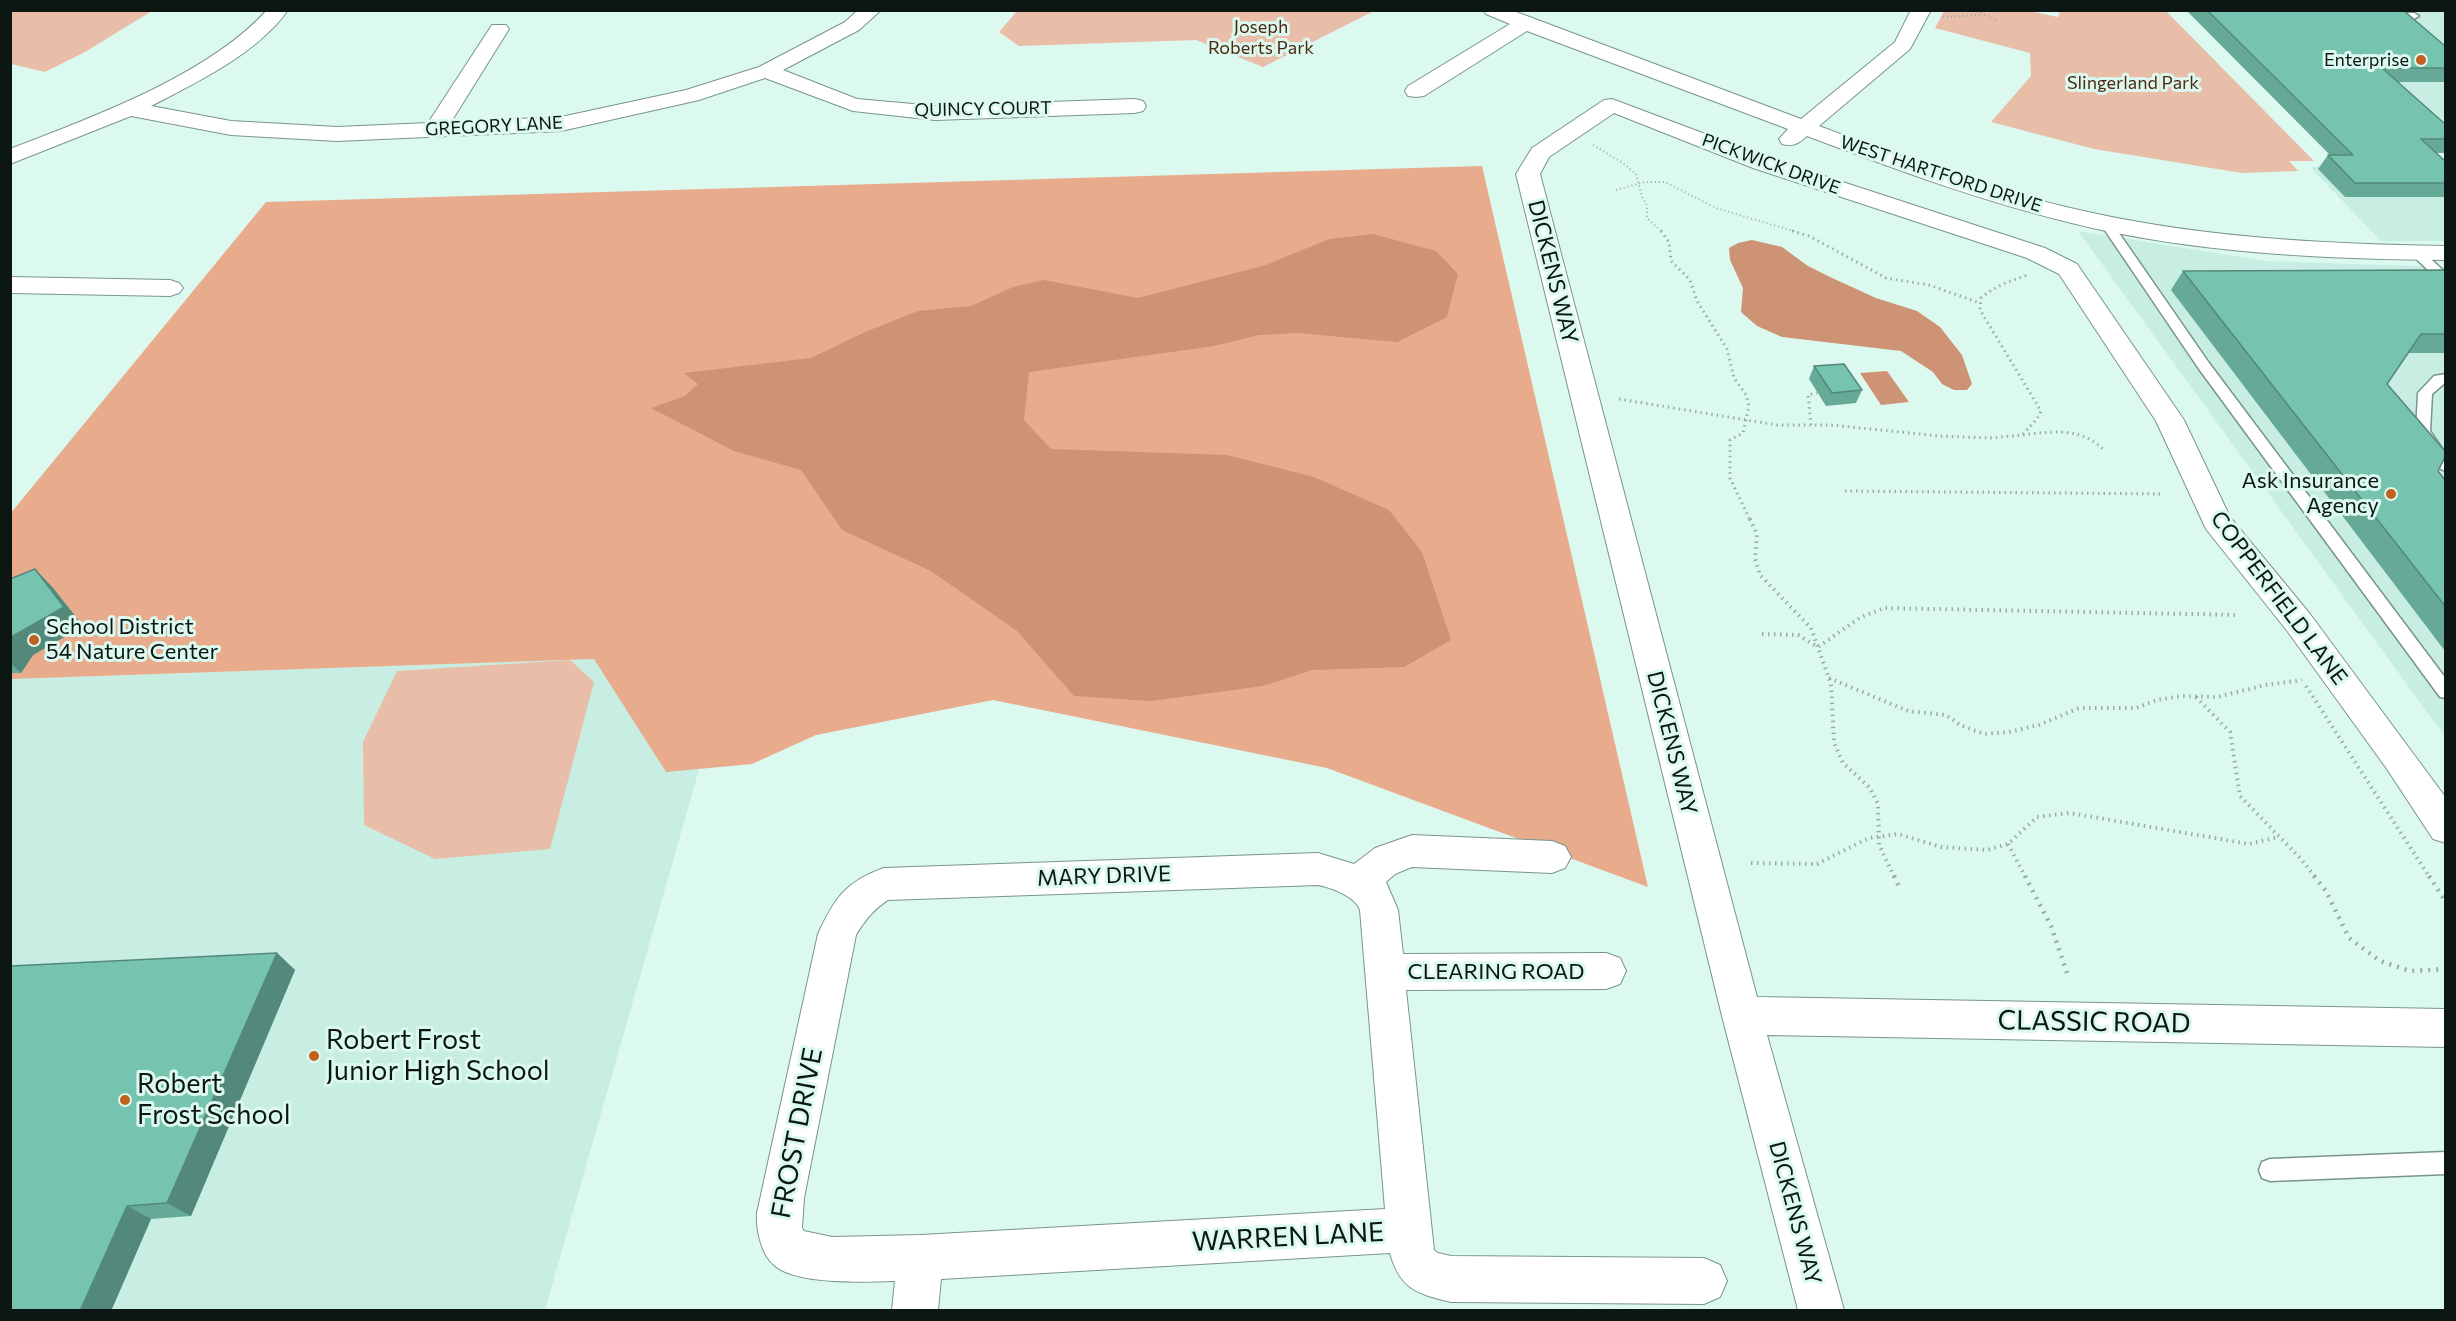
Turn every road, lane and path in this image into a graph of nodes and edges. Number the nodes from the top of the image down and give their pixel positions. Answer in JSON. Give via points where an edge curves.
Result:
{"nodes":[{"id":1,"x":278,"y":10,"type":"edge"},
{"id":2,"x":871,"y":10,"type":"edge"},
{"id":3,"x":1493,"y":10,"type":"edge"},
{"id":4,"x":1973,"y":10,"type":"edge"},
{"id":5,"x":1919,"y":14,"type":"edge"},
{"id":6,"x":1981,"y":15,"type":"junction"},
{"id":7,"x":2372,"y":16,"type":"edge"},
{"id":8,"x":2414,"y":16,"type":"edge"},
{"id":9,"x":1997,"y":20,"type":"dead end"},
{"id":10,"x":1525,"y":24,"type":"junction"},
{"id":11,"x":499,"y":29,"type":"dead end"},
{"id":12,"x":766,"y":71,"type":"junction"},
{"id":13,"x":1416,"y":91,"type":"dead end"},
{"id":14,"x":1135,"y":106,"type":"dead end"},
{"id":15,"x":131,"y":109,"type":"junction"},
{"id":16,"x":1804,"y":128,"type":"junction"},
{"id":17,"x":435,"y":130,"type":"junction"},
{"id":18,"x":1590,"y":143,"type":"dead end"},
{"id":19,"x":10,"y":157,"type":"edge"},
{"id":20,"x":1761,"y":163,"type":"junction"},
{"id":21,"x":1528,"y":174,"type":"joint"},
{"id":22,"x":1638,"y":184,"type":"junction"},
{"id":23,"x":1616,"y":190,"type":"dead end"},
{"id":24,"x":2106,"y":223,"type":"junction"},
{"id":25,"x":2036,"y":254,"type":"junction"},
{"id":26,"x":2417,"y":254,"type":"junction"},
{"id":27,"x":2445,"y":254,"type":"edge"},
{"id":28,"x":2445,"y":280,"type":"edge"},
{"id":29,"x":10,"y":285,"type":"edge"},
{"id":30,"x":170,"y":288,"type":"dead end"},
{"id":31,"x":1980,"y":303,"type":"junction"},
{"id":32,"x":2445,"y":378,"type":"edge"},
{"id":33,"x":1818,"y":393,"type":"dead end"},
{"id":34,"x":1619,"y":399,"type":"dead end"},
{"id":35,"x":1747,"y":418,"type":"junction"},
{"id":36,"x":1811,"y":425,"type":"junction"},
{"id":37,"x":2022,"y":435,"type":"junction"},
{"id":38,"x":2105,"y":451,"type":"dead end"},
{"id":39,"x":2445,"y":466,"type":"edge"},
{"id":40,"x":1845,"y":491,"type":"dead end"},
{"id":41,"x":2164,"y":494,"type":"dead end"},
{"id":42,"x":2239,"y":615,"type":"dead end"},
{"id":43,"x":1762,"y":634,"type":"dead end"},
{"id":44,"x":1818,"y":647,"type":"junction"},
{"id":45,"x":2296,"y":670,"type":"dead end"},
{"id":46,"x":1829,"y":678,"type":"junction"},
{"id":47,"x":2302,"y":680,"type":"junction"},
{"id":48,"x":2445,"y":692,"type":"edge"},
{"id":49,"x":2196,"y":696,"type":"junction"},
{"id":50,"x":2445,"y":828,"type":"edge"},
{"id":51,"x":1880,"y":836,"type":"junction"},
{"id":52,"x":2278,"y":837,"type":"junction"},
{"id":53,"x":2008,"y":844,"type":"junction"},
{"id":54,"x":1552,"y":857,"type":"dead end"},
{"id":55,"x":1751,"y":863,"type":"dead end"},
{"id":56,"x":1359,"y":885,"type":"junction"},
{"id":57,"x":1900,"y":889,"type":"dead end"},
{"id":58,"x":2445,"y":902,"type":"edge"},
{"id":59,"x":853,"y":905,"type":"joint"},
{"id":60,"x":2445,"y":969,"type":"edge"},
{"id":61,"x":1606,"y":971,"type":"dead end"},
{"id":62,"x":1385,"y":972,"type":"junction"},
{"id":63,"x":2067,"y":973,"type":"dead end"},
{"id":64,"x":1742,"y":1016,"type":"junction"},
{"id":65,"x":2445,"y":1028,"type":"edge"},
{"id":66,"x":2445,"y":1163,"type":"edge"},
{"id":67,"x":2270,"y":1170,"type":"dead end"},
{"id":68,"x":1409,"y":1230,"type":"junction"},
{"id":69,"x":921,"y":1258,"type":"junction"},
{"id":70,"x":1704,"y":1281,"type":"dead end"},
{"id":71,"x":915,"y":1311,"type":"edge"},
{"id":72,"x":1821,"y":1311,"type":"edge"}],
"edges":[{"from":1,"to":15,"type":"street","via":[[246,41],[193,76]]},
{"from":2,"to":12,"type":"street","name":"GREGORY LANE","via":[[852,27]]},
{"from":3,"to":10,"type":"street","name":"WEST HARTFORD DRIVE"},
{"from":4,"to":6,"type":"path"},
{"from":5,"to":6,"type":"path"},
{"from":5,"to":16,"type":"street","via":[[1903,45]]},
{"from":6,"to":9,"type":"path"},
{"from":7,"to":8,"type":"lane"},
{"from":10,"to":13,"type":"street"},
{"from":10,"to":16,"type":"street","name":"WEST HARTFORD DRIVE"},
{"from":11,"to":17,"type":"street"},
{"from":12,"to":14,"type":"street","name":"QUINCY COURT","via":[[853,105],[935,113]]},
{"from":12,"to":17,"type":"street","name":"GREGORY LANE","via":[[690,95],[561,124]]},
{"from":15,"to":17,"type":"street","name":"GREGORY LANE","via":[[231,128],[337,134]]},
{"from":15,"to":19,"type":"street"},
{"from":16,"to":20,"type":"street"},
{"from":16,"to":24,"type":"street","name":"WEST HARTFORD DRIVE","via":[[1972,188]]},
{"from":18,"to":22,"type":"path","via":[[1632,167]]},
{"from":20,"to":21,"type":"street","name":"PICKWICK DRIVE","via":[[1612,105],[1540,153]]},
{"from":20,"to":25,"type":"street","name":"PICKWICK DRIVE"},
{"from":21,"to":64,"type":"street","name":"DICKENS WAY"},
{"from":22,"to":23,"type":"path"},
{"from":22,"to":31,"type":"path","via":[[1665,182],[1716,208],[1809,236],[1886,278],[1929,285]]},
{"from":22,"to":35,"type":"path","via":[[1647,205],[1647,218],[1666,236],[1671,261],[1690,280],[1694,295],[1727,349],[1734,378],[1746,395]]},
{"from":24,"to":26,"type":"street","name":"WEST HARTFORD DRIVE","via":[[2273,248]]},
{"from":24,"to":48,"type":"lane","via":[[2204,366]]},
{"from":25,"to":31,"type":"path","via":[[2025,276],[2002,282]]},
{"from":25,"to":50,"type":"street","name":"COPPERFIELD LANE","via":[[2068,269],[2170,420],[2217,522],[2299,623]]},
{"from":26,"to":27,"type":"street","name":"WEST HARTFORD DRIVE"},
{"from":26,"to":28,"type":"lane"},
{"from":29,"to":30,"type":"street"},
{"from":31,"to":37,"type":"path","via":[[1980,310],[2041,411]]},
{"from":32,"to":39,"type":"lane","via":[[2425,393],[2423,431]]},
{"from":33,"to":36,"type":"path","via":[[1808,395]]},
{"from":34,"to":35,"type":"path"},
{"from":35,"to":36,"type":"path","via":[[1778,425]]},
{"from":35,"to":44,"type":"path","via":[[1743,432],[1730,440],[1730,478],[1757,534],[1755,559],[1760,575],[1811,628]]},
{"from":36,"to":37,"type":"path","via":[[1940,436]]},
{"from":37,"to":38,"type":"path","via":[[2065,430],[2097,441]]},
{"from":40,"to":41,"type":"path"},
{"from":42,"to":44,"type":"path","via":[[1884,608],[1861,617]]},
{"from":43,"to":44,"type":"path","via":[[1798,635]]},
{"from":44,"to":46,"type":"path"},
{"from":45,"to":47,"type":"path"},
{"from":46,"to":49,"type":"path","via":[[1908,711],[1946,715],[1984,734],[2039,725],[2079,708],[2136,708],[2157,700]]},
{"from":46,"to":51,"type":"path","via":[[1834,743],[1844,763],[1870,788],[1878,804]]},
{"from":47,"to":49,"type":"path","via":[[2217,697]]},
{"from":47,"to":58,"type":"path"},
{"from":49,"to":52,"type":"path","via":[[2230,732],[2240,796]]},
{"from":51,"to":53,"type":"path","via":[[1898,834],[1941,847],[1987,850]]},
{"from":51,"to":55,"type":"path","via":[[1817,864]]},
{"from":51,"to":57,"type":"path","via":[[1879,845]]},
{"from":52,"to":53,"type":"path","via":[[2249,844],[2070,813],[2037,818]]},
{"from":52,"to":60,"type":"path","via":[[2326,891],[2349,938],[2380,960],[2410,971]]},
{"from":53,"to":63,"type":"path","via":[[2051,926]]},
{"from":54,"to":56,"type":"street","via":[[1412,851],[1378,864]]},
{"from":56,"to":59,"type":"street","name":"MARY DRIVE","via":[[1318,869],[884,884]]},
{"from":56,"to":62,"type":"street","name":"WARREN LANE","via":[[1375,897],[1380,910]]},
{"from":59,"to":69,"type":"street","name":"FROST DRIVE","via":[[837,934],[778,1225],[780,1237],[790,1250],[832,1260]]},
{"from":61,"to":62,"type":"street","name":"CLEARING ROAD"},
{"from":62,"to":68,"type":"street","name":"WARREN LANE"},
{"from":64,"to":65,"type":"street","name":"CLASSIC ROAD"},
{"from":64,"to":72,"type":"street","name":"DICKENS WAY"},
{"from":66,"to":67,"type":"lane"},
{"from":68,"to":69,"type":"street","name":"WARREN LANE"},
{"from":68,"to":70,"type":"street","via":[[1416,1264],[1427,1275],[1451,1279]]},
{"from":69,"to":71,"type":"street"}]}
